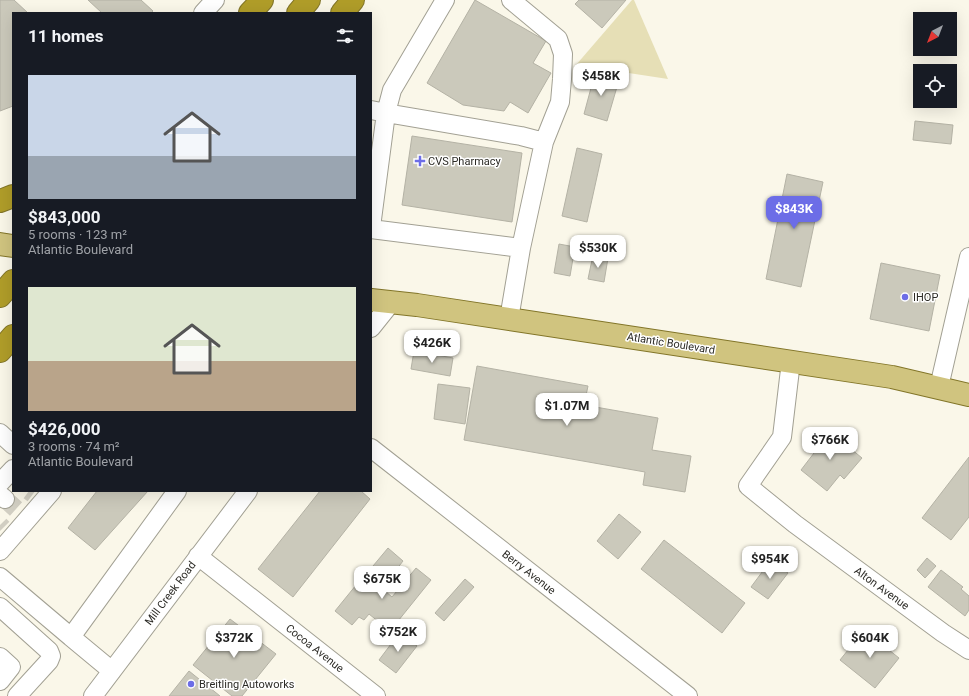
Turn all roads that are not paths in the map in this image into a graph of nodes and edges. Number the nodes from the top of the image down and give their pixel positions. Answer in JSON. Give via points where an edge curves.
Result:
{"nodes":[{"id":1,"x":215,"y":0,"type":"edge"},
{"id":2,"x":262,"y":0,"type":"edge"},
{"id":3,"x":309,"y":0,"type":"edge"},
{"id":4,"x":353,"y":0,"type":"edge"},
{"id":5,"x":445,"y":0,"type":"edge"},
{"id":6,"x":511,"y":0,"type":"edge"},
{"id":7,"x":204,"y":12,"type":"edge"},
{"id":8,"x":251,"y":12,"type":"edge"},
{"id":9,"x":299,"y":12,"type":"edge"},
{"id":10,"x":343,"y":12,"type":"edge"},
{"id":11,"x":378,"y":111,"type":"edge"},
{"id":12,"x":544,"y":142,"type":"junction"},
{"id":13,"x":12,"y":196,"type":"edge"},
{"id":14,"x":0,"y":201,"type":"edge"},
{"id":15,"x":372,"y":211,"type":"edge"},
{"id":16,"x":372,"y":228,"type":"edge"},
{"id":17,"x":0,"y":244,"type":"edge"},
{"id":18,"x":12,"y":246,"type":"edge"},
{"id":19,"x":521,"y":248,"type":"junction"},
{"id":20,"x":969,"y":257,"type":"edge"},
{"id":21,"x":12,"y":283,"type":"edge"},
{"id":22,"x":0,"y":296,"type":"edge"},
{"id":23,"x":381,"y":301,"type":"edge"},
{"id":24,"x":510,"y":319,"type":"junction"},
{"id":25,"x":372,"y":325,"type":"edge"},
{"id":26,"x":12,"y":337,"type":"edge"},
{"id":27,"x":0,"y":351,"type":"edge"},
{"id":28,"x":791,"y":361,"type":"junction"},
{"id":29,"x":939,"y":387,"type":"junction"},
{"id":30,"x":969,"y":395,"type":"edge"},
{"id":31,"x":0,"y":433,"type":"edge"},
{"id":32,"x":12,"y":444,"type":"edge"},
{"id":33,"x":372,"y":449,"type":"edge"},
{"id":34,"x":11,"y":490,"type":"edge"},
{"id":35,"x":22,"y":492,"type":"tunnel mouth"},
{"id":36,"x":177,"y":492,"type":"edge"},
{"id":37,"x":247,"y":492,"type":"edge"},
{"id":38,"x":43,"y":496,"type":"edge"},
{"id":39,"x":0,"y":551,"type":"edge"},
{"id":40,"x":198,"y":556,"type":"junction"},
{"id":41,"x":0,"y":577,"type":"edge"},
{"id":42,"x":0,"y":607,"type":"edge"},
{"id":43,"x":71,"y":637,"type":"junction"},
{"id":44,"x":969,"y":650,"type":"edge"},
{"id":45,"x":112,"y":671,"type":"junction"},
{"id":46,"x":17,"y":696,"type":"edge"},
{"id":47,"x":93,"y":696,"type":"edge"},
{"id":48,"x":376,"y":696,"type":"edge"},
{"id":49,"x":688,"y":696,"type":"edge"}],
"edges":[{"from":1,"to":7,"type":"street"},
{"from":2,"to":8,"type":"highway"},
{"from":3,"to":9,"type":"highway"},
{"from":4,"to":10,"type":"highway"},
{"from":5,"to":11,"type":"street"},
{"from":6,"to":12,"type":"street","via":[[558,39],[563,54],[560,102]]},
{"from":11,"to":12,"type":"street"},
{"from":11,"to":15,"type":"street"},
{"from":12,"to":19,"type":"street"},
{"from":13,"to":14,"type":"highway"},
{"from":16,"to":19,"type":"street"},
{"from":17,"to":18,"type":"main road"},
{"from":19,"to":24,"type":"street"},
{"from":20,"to":29,"type":"street"},
{"from":21,"to":22,"type":"highway"},
{"from":23,"to":24,"type":"main road","name":"Atlantic Boulevard"},
{"from":23,"to":25,"type":"street"},
{"from":24,"to":28,"type":"main road","name":"Atlantic Boulevard"},
{"from":26,"to":27,"type":"highway"},
{"from":28,"to":29,"type":"main road","name":"Atlantic Boulevard"},
{"from":28,"to":44,"type":"street","name":"Alton Avenue","via":[[782,437],[748,486],[795,524]]},
{"from":29,"to":30,"type":"main road","name":"Atlantic Boulevard"},
{"from":31,"to":32,"type":"street"},
{"from":33,"to":49,"type":"street","name":"Berry Avenue"},
{"from":34,"to":39,"type":"street","via":[[8,532]]},
{"from":35,"to":38,"type":"street"},
{"from":36,"to":43,"type":"street"},
{"from":37,"to":40,"type":"street","name":"Mill Creek Road"},
{"from":40,"to":45,"type":"street","name":"Mill Creek Road"},
{"from":40,"to":48,"type":"street","name":"Cocoa Avenue"},
{"from":41,"to":43,"type":"street"},
{"from":42,"to":46,"type":"street","via":[[49,651],[51,656]]},
{"from":43,"to":45,"type":"street"},
{"from":45,"to":47,"type":"street","name":"Mill Creek Road"}]}
